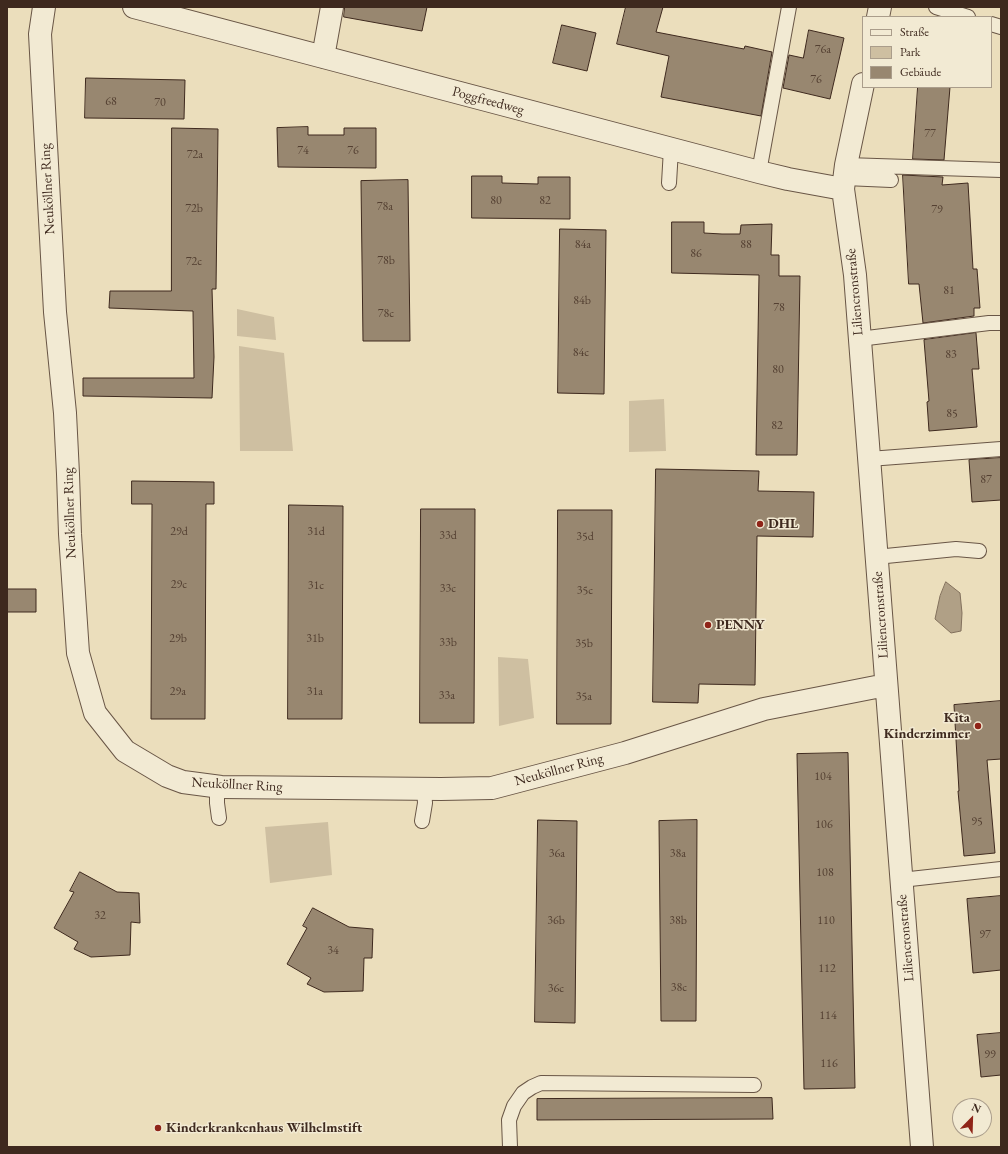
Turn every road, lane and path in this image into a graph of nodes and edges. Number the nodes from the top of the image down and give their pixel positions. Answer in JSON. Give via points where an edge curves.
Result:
{"nodes":[{"id":1,"x":44,"y":7,"type":"edge"},
{"id":2,"x":134,"y":7,"type":"edge"},
{"id":3,"x":332,"y":7,"type":"edge"},
{"id":4,"x":789,"y":7,"type":"edge"},
{"id":5,"x":936,"y":7,"type":"edge"},
{"id":6,"x":965,"y":16,"type":"edge"},
{"id":7,"x":323,"y":57,"type":"junction"},
{"id":8,"x":862,"y":88,"type":"edge"},
{"id":9,"x":671,"y":149,"type":"junction"},
{"id":10,"x":1001,"y":170,"type":"edge"},
{"id":11,"x":759,"y":172,"type":"junction"},
{"id":12,"x":845,"y":177,"type":"junction"},
{"id":13,"x":891,"y":180,"type":"dead end"},
{"id":14,"x":669,"y":183,"type":"dead end"},
{"id":15,"x":1001,"y":323,"type":"edge"},
{"id":16,"x":859,"y":339,"type":"junction"},
{"id":17,"x":1001,"y":449,"type":"edge"},
{"id":18,"x":869,"y":458,"type":"junction"},
{"id":19,"x":979,"y":551,"type":"dead end"},
{"id":20,"x":876,"y":557,"type":"junction"},
{"id":21,"x":886,"y":685,"type":"junction"},
{"id":22,"x":216,"y":787,"type":"junction"},
{"id":23,"x":424,"y":789,"type":"junction"},
{"id":24,"x":219,"y":818,"type":"dead end"},
{"id":25,"x":422,"y":821,"type":"dead end"},
{"id":26,"x":1001,"y":868,"type":"edge"},
{"id":27,"x":901,"y":880,"type":"junction"},
{"id":28,"x":754,"y":1085,"type":"dead end"},
{"id":29,"x":510,"y":1147,"type":"edge"},
{"id":30,"x":922,"y":1147,"type":"edge"}],
"edges":[{"from":1,"to":22,"type":"street","name":"Neuköllner Ring","via":[[40,34],[55,312],[65,413],[78,653],[95,713],[125,751],[167,776],[183,782]]},
{"from":2,"to":7,"type":"street","name":"Poggfreedweg"},
{"from":3,"to":7,"type":"street"},
{"from":4,"to":11,"type":"lane"},
{"from":5,"to":6,"type":"lane"},
{"from":7,"to":9,"type":"street","name":"Poggfreedweg"},
{"from":8,"to":12,"type":"street","name":"Liliencronstraße"},
{"from":9,"to":11,"type":"street","name":"Poggfreedweg"},
{"from":9,"to":14,"type":"lane"},
{"from":10,"to":12,"type":"lane"},
{"from":11,"to":12,"type":"street","name":"Poggfreedweg","via":[[788,179]]},
{"from":12,"to":13,"type":"lane"},
{"from":12,"to":16,"type":"street","name":"Liliencronstraße"},
{"from":15,"to":16,"type":"lane"},
{"from":16,"to":18,"type":"street","name":"Liliencronstraße"},
{"from":17,"to":18,"type":"lane"},
{"from":18,"to":20,"type":"street","name":"Liliencronstraße"},
{"from":19,"to":20,"type":"lane","via":[[956,549]]},
{"from":20,"to":21,"type":"street","name":"Liliencronstraße"},
{"from":21,"to":23,"type":"street","name":"Neuköllner Ring","via":[[764,708],[625,753],[492,788]]},
{"from":21,"to":27,"type":"street","name":"Liliencronstraße"},
{"from":22,"to":23,"type":"street","name":"Neuköllner Ring"},
{"from":22,"to":24,"type":"lane"},
{"from":23,"to":25,"type":"lane"},
{"from":26,"to":27,"type":"lane"},
{"from":27,"to":30,"type":"street","name":"Liliencronstraße"},
{"from":28,"to":29,"type":"lane","via":[[542,1083],[522,1093],[514,1106],[509,1120]]}]}
